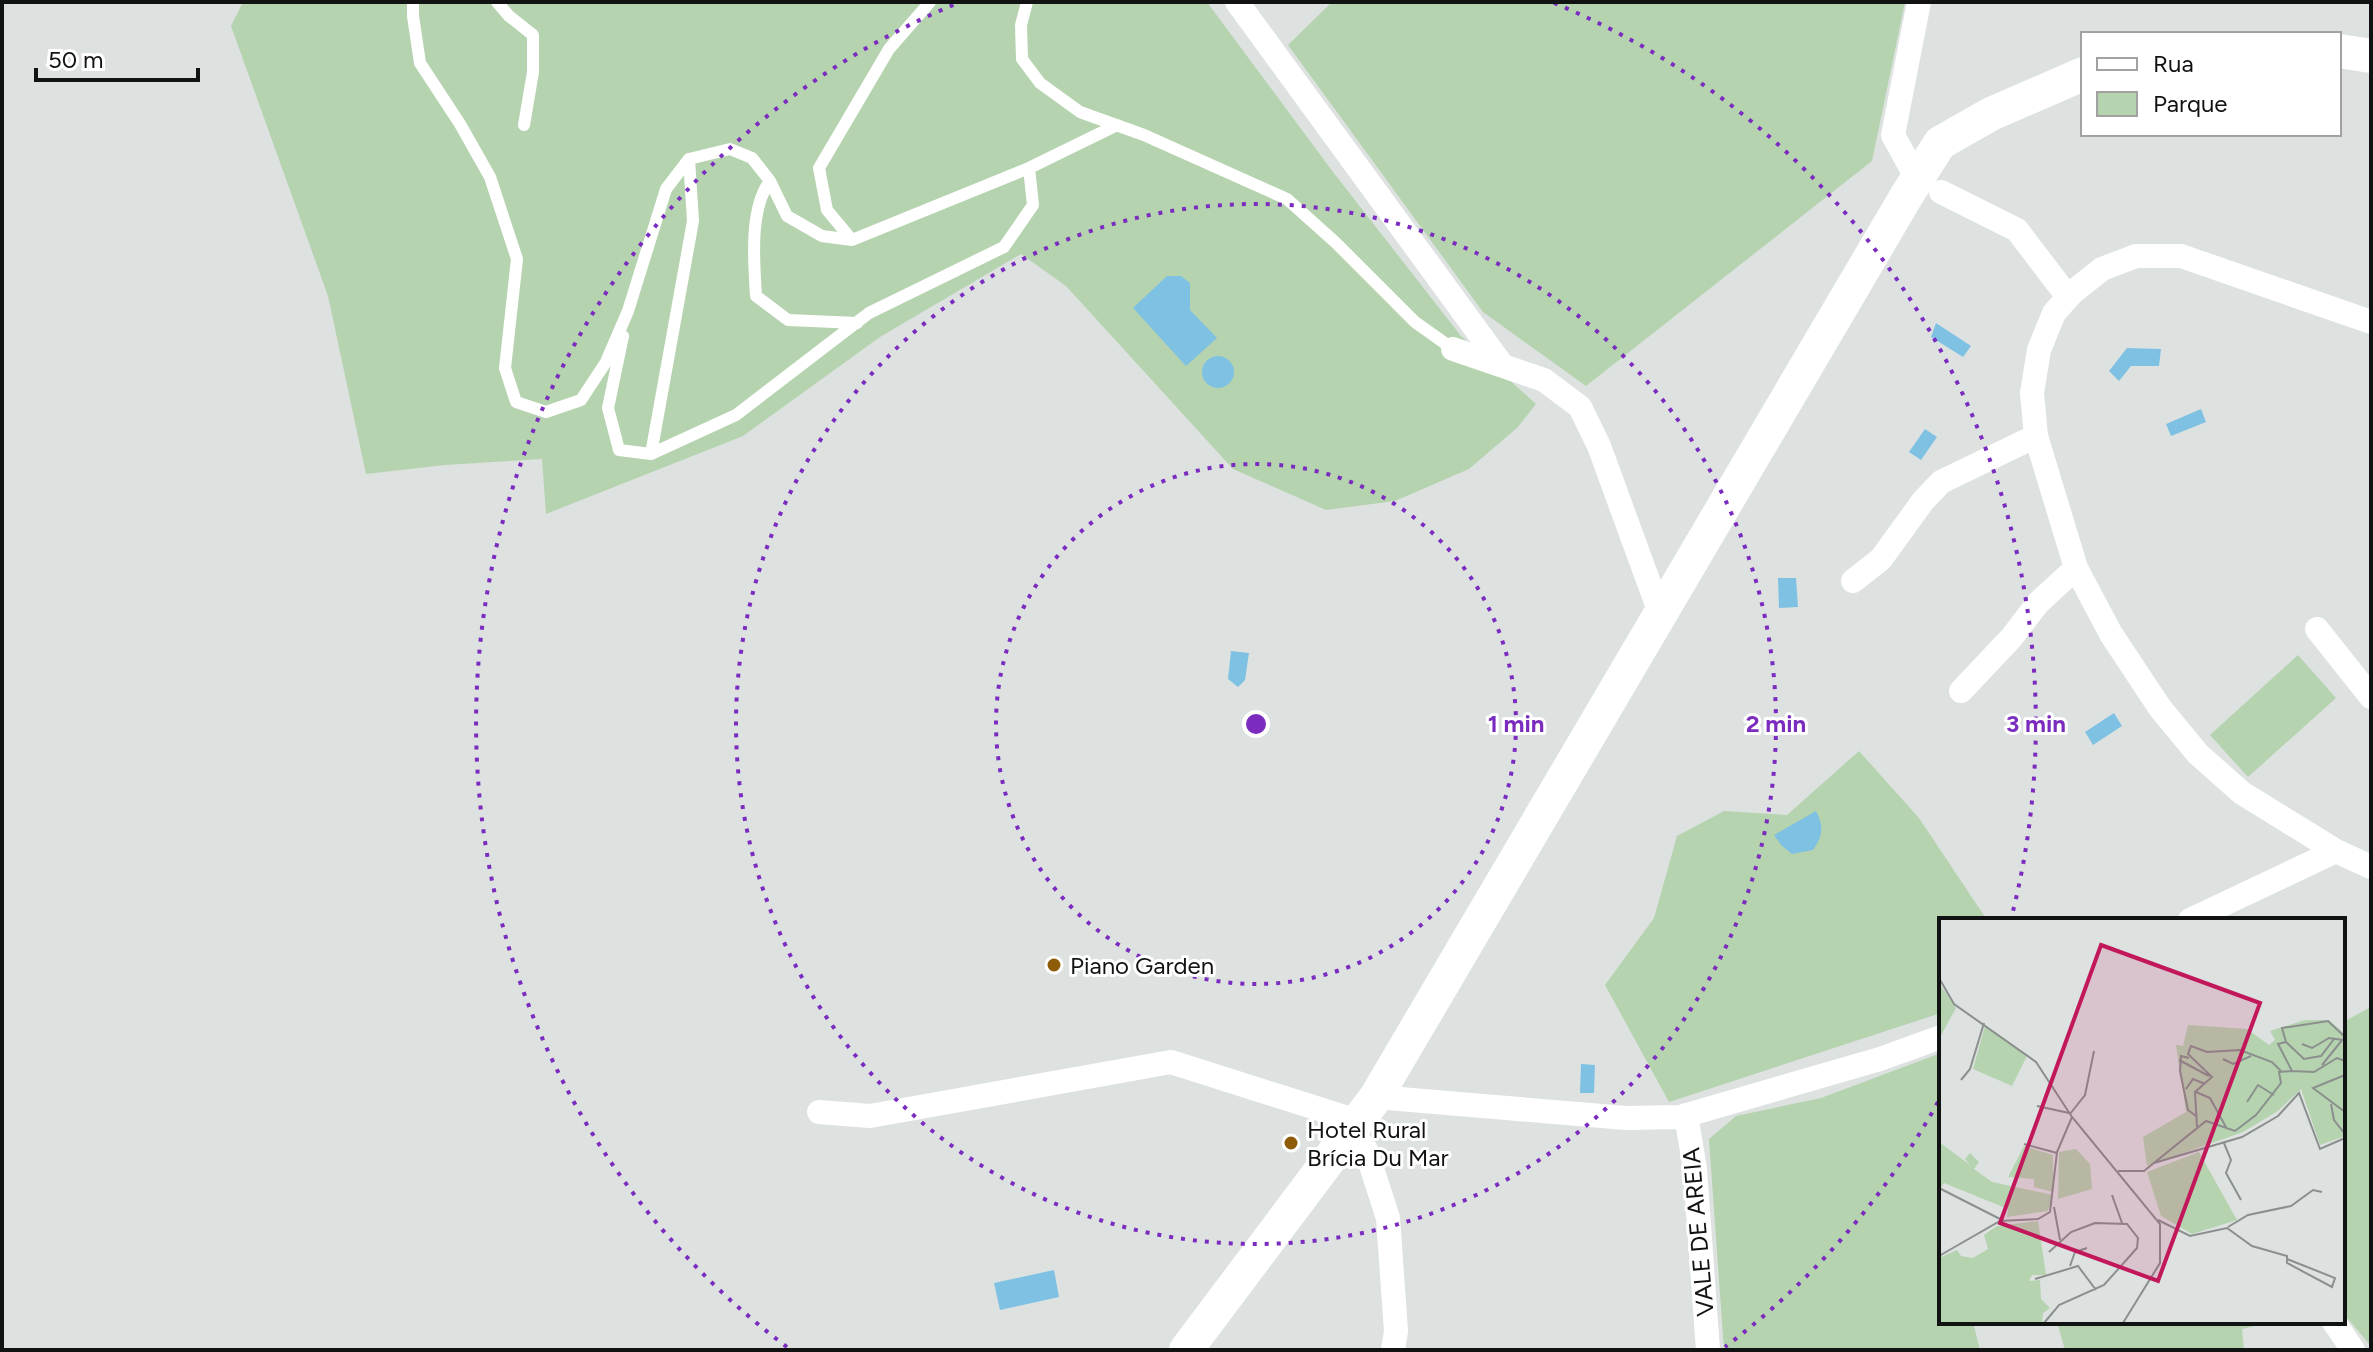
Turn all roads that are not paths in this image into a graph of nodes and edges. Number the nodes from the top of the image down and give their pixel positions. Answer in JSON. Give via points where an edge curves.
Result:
{"nodes":[{"id":1,"x":413,"y":2,"type":"edge"},
{"id":2,"x":497,"y":2,"type":"edge"},
{"id":3,"x":930,"y":2,"type":"edge"},
{"id":4,"x":1027,"y":2,"type":"edge"},
{"id":5,"x":1237,"y":2,"type":"edge"},
{"id":6,"x":1919,"y":2,"type":"edge"},
{"id":7,"x":2341,"y":51,"type":"edge"},
{"id":8,"x":2371,"y":56,"type":"edge"},
{"id":9,"x":2081,"y":75,"type":"edge"},
{"id":10,"x":524,"y":125,"type":"dead end"},
{"id":11,"x":1117,"y":125,"type":"junction"},
{"id":12,"x":689,"y":159,"type":"junction"},
{"id":13,"x":1029,"y":168,"type":"junction"},
{"id":14,"x":770,"y":181,"type":"junction"},
{"id":15,"x":1929,"y":186,"type":"junction"},
{"id":16,"x":852,"y":240,"type":"junction"},
{"id":17,"x":2068,"y":297,"type":"junction"},
{"id":18,"x":628,"y":311,"type":"junction"},
{"id":19,"x":2371,"y":322,"type":"edge"},
{"id":20,"x":857,"y":323,"type":"junction"},
{"id":21,"x":1453,"y":349,"type":"joint"},
{"id":22,"x":1502,"y":365,"type":"junction"},
{"id":23,"x":2036,"y":436,"type":"junction"},
{"id":24,"x":651,"y":454,"type":"junction"},
{"id":25,"x":2076,"y":568,"type":"junction"},
{"id":26,"x":1853,"y":581,"type":"dead end"},
{"id":27,"x":1660,"y":613,"type":"junction"},
{"id":28,"x":2317,"y":629,"type":"dead end"},
{"id":29,"x":1961,"y":691,"type":"dead end"},
{"id":30,"x":2371,"y":697,"type":"edge"},
{"id":31,"x":2336,"y":851,"type":"junction"},
{"id":32,"x":2371,"y":867,"type":"edge"},
{"id":33,"x":2194,"y":918,"type":"edge"},
{"id":34,"x":1939,"y":1038,"type":"edge"},
{"id":35,"x":819,"y":1112,"type":"dead end"},
{"id":36,"x":1686,"y":1115,"type":"junction"},
{"id":37,"x":1361,"y":1116,"type":"junction"},
{"id":38,"x":1186,"y":1350,"type":"edge"},
{"id":39,"x":1393,"y":1350,"type":"edge"},
{"id":40,"x":1708,"y":1350,"type":"edge"}],
"edges":[{"from":1,"to":18,"type":"lane","via":[[420,63],[490,177],[517,259],[505,368],[516,402],[546,412],[581,400],[606,362]]},
{"from":2,"to":10,"type":"lane","via":[[533,35]]},
{"from":3,"to":16,"type":"lane","via":[[889,49],[819,168],[827,210]]},
{"from":4,"to":11,"type":"lane","via":[[1022,59],[1040,83],[1080,112]]},
{"from":5,"to":22,"type":"street"},
{"from":6,"to":15,"type":"street","via":[[1893,135]]},
{"from":7,"to":8,"type":"street"},
{"from":9,"to":15,"type":"street","via":[[1940,143]]},
{"from":11,"to":13,"type":"lane"},
{"from":11,"to":21,"type":"lane","via":[[1287,199],[1415,322]]},
{"from":12,"to":14,"type":"lane","via":[[730,149],[752,158]]},
{"from":12,"to":18,"type":"lane","via":[[666,189]]},
{"from":12,"to":24,"type":"lane","via":[[693,221]]},
{"from":13,"to":16,"type":"lane"},
{"from":13,"to":20,"type":"lane","via":[[1033,205],[1004,247]]},
{"from":14,"to":16,"type":"lane","via":[[787,216],[822,236]]},
{"from":14,"to":20,"type":"lane","via":[[761,193],[753,251],[756,296],[788,320]]},
{"from":15,"to":17,"type":"street","via":[[2017,230]]},
{"from":15,"to":27,"type":"street"},
{"from":17,"to":19,"type":"street","via":[[2102,269],[2136,256],[2181,256]]},
{"from":17,"to":23,"type":"street","via":[[2054,313],[2039,350],[2032,393]]},
{"from":18,"to":24,"type":"lane","via":[[608,408],[619,450]]},
{"from":20,"to":24,"type":"lane","via":[[736,415]]},
{"from":21,"to":22,"type":"street"},
{"from":22,"to":27,"type":"street","via":[[1544,380],[1580,407]]},
{"from":23,"to":25,"type":"street"},
{"from":23,"to":26,"type":"street","via":[[1941,482],[1881,559]]},
{"from":25,"to":29,"type":"street"},
{"from":25,"to":31,"type":"street","via":[[2127,659],[2198,754],[2242,793]]},
{"from":27,"to":37,"type":"street"},
{"from":28,"to":30,"type":"street"},
{"from":31,"to":32,"type":"street"},
{"from":31,"to":33,"type":"street"},
{"from":34,"to":36,"type":"street"},
{"from":35,"to":37,"type":"street","via":[[870,1116],[1171,1062]]},
{"from":36,"to":37,"type":"street"},
{"from":36,"to":40,"type":"street","name":"VALE DE AREIA"},
{"from":37,"to":38,"type":"street"},
{"from":37,"to":39,"type":"street","via":[[1388,1218]]}]}
